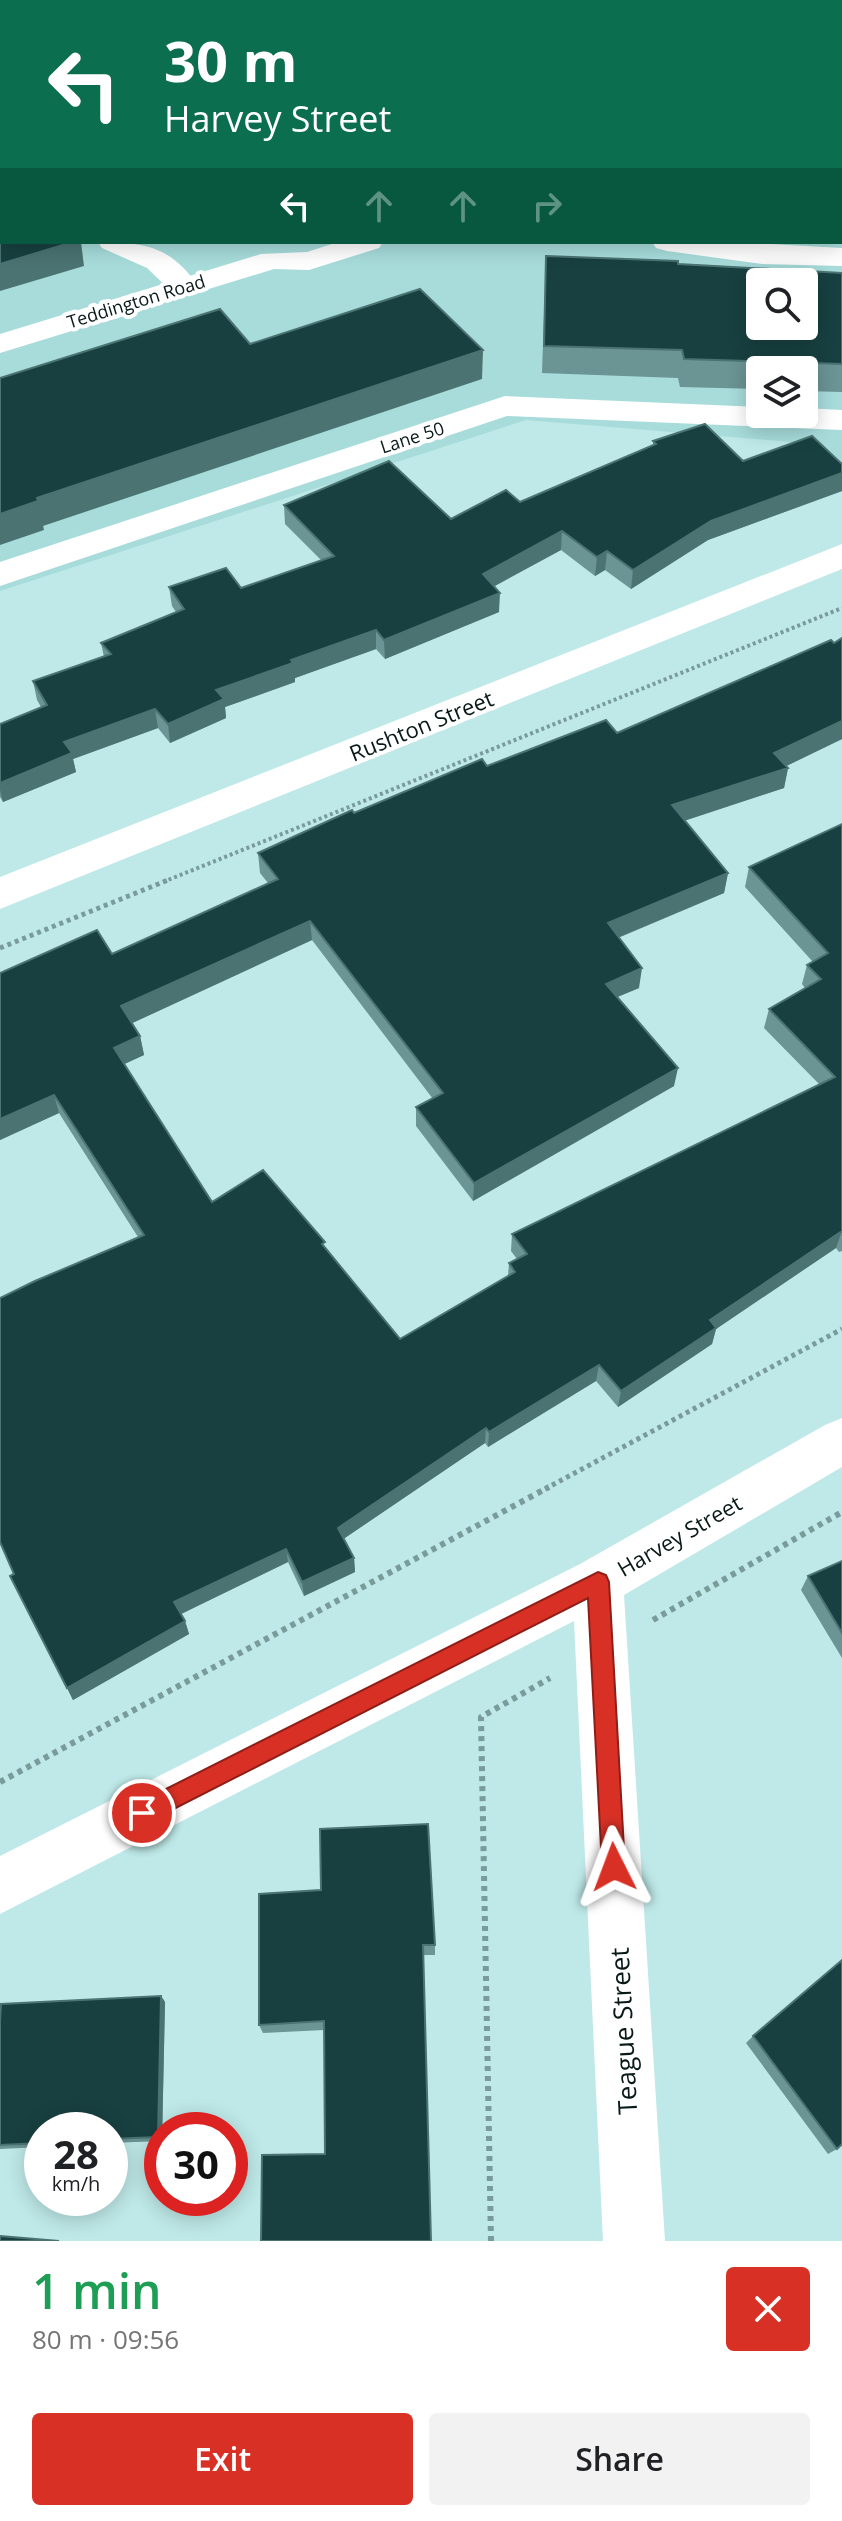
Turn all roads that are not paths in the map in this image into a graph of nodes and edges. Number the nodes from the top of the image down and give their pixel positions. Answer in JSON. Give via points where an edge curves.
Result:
{"nodes":[{"id":1,"x":118,"y":244,"type":"edge"},
{"id":2,"x":362,"y":244,"type":"edge"},
{"id":3,"x":700,"y":244,"type":"edge"},
{"id":4,"x":767,"y":248,"type":"edge"},
{"id":5,"x":282,"y":251,"type":"edge"},
{"id":6,"x":842,"y":257,"type":"edge"},
{"id":7,"x":183,"y":286,"type":"junction"},
{"id":8,"x":0,"y":344,"type":"edge"},
{"id":9,"x":842,"y":420,"type":"edge"},
{"id":10,"x":842,"y":556,"type":"edge"},
{"id":11,"x":0,"y":574,"type":"edge"},
{"id":12,"x":0,"y":894,"type":"edge"},
{"id":13,"x":842,"y":1441,"type":"edge"},
{"id":14,"x":598,"y":1582,"type":"junction"},
{"id":15,"x":0,"y":1886,"type":"edge"},
{"id":16,"x":634,"y":2241,"type":"edge"}],
"edges":[{"from":1,"to":7,"type":"street","via":[[158,262]]},
{"from":2,"to":5,"type":"street","name":"Teddington Road","via":[[309,261]]},
{"from":3,"to":4,"type":"street"},
{"from":4,"to":6,"type":"street"},
{"from":5,"to":7,"type":"street","name":"Teddington Road"},
{"from":7,"to":8,"type":"street","name":"Teddington Road"},
{"from":9,"to":11,"type":"street","name":"Lane 50","via":[[505,406]]},
{"from":10,"to":12,"type":"street","name":"Rushton Street"},
{"from":13,"to":14,"type":"street","name":"Harvey Street"},
{"from":14,"to":15,"type":"street","name":"Harvey Street"},
{"from":14,"to":16,"type":"street","name":"Teague Street"}]}
